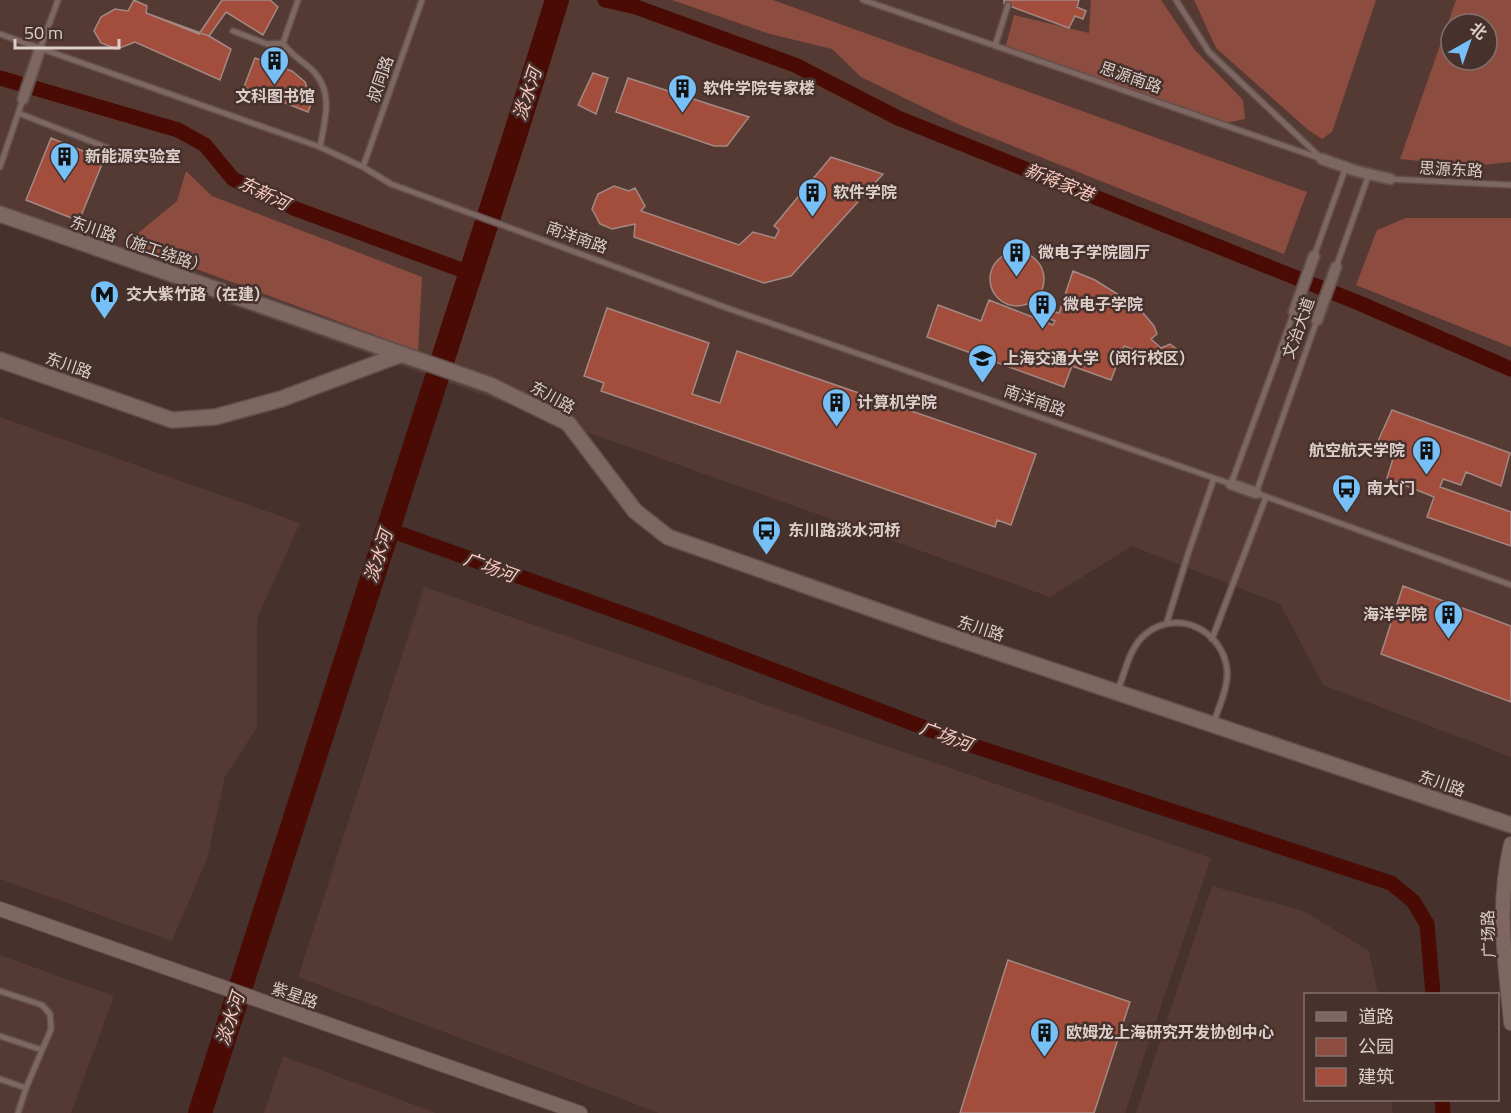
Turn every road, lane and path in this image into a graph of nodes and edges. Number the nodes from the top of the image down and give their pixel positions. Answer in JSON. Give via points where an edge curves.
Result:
{"nodes":[{"id":1,"x":58,"y":0,"type":"edge"},
{"id":2,"x":298,"y":0,"type":"edge"},
{"id":3,"x":422,"y":0,"type":"edge"},
{"id":4,"x":866,"y":0,"type":"edge"},
{"id":5,"x":1176,"y":0,"type":"edge"},
{"id":6,"x":1008,"y":5,"type":"dead end"},
{"id":7,"x":233,"y":31,"type":"dead end"},
{"id":8,"x":0,"y":34,"type":"edge"},
{"id":9,"x":283,"y":43,"type":"junction"},
{"id":10,"x":995,"y":46,"type":"junction"},
{"id":11,"x":40,"y":49,"type":"junction"},
{"id":12,"x":23,"y":99,"type":"joint"},
{"id":13,"x":18,"y":113,"type":"junction"},
{"id":14,"x":320,"y":147,"type":"junction"},
{"id":15,"x":1322,"y":159,"type":"junction"},
{"id":16,"x":139,"y":160,"type":"dead end"},
{"id":17,"x":0,"y":167,"type":"edge"},
{"id":18,"x":363,"y":167,"type":"junction"},
{"id":19,"x":1346,"y":167,"type":"junction"},
{"id":20,"x":1369,"y":174,"type":"junction"},
{"id":21,"x":1390,"y":179,"type":"joint"},
{"id":22,"x":1511,"y":185,"type":"edge"},
{"id":23,"x":0,"y":214,"type":"edge"},
{"id":24,"x":1314,"y":256,"type":"joint"},
{"id":25,"x":1336,"y":267,"type":"joint"},
{"id":26,"x":1294,"y":312,"type":"joint"},
{"id":27,"x":1317,"y":320,"type":"joint"},
{"id":28,"x":402,"y":354,"type":"junction"},
{"id":29,"x":0,"y":360,"type":"edge"},
{"id":30,"x":490,"y":385,"type":"joint"},
{"id":31,"x":1214,"y":478,"type":"junction"},
{"id":32,"x":1231,"y":484,"type":"junction"},
{"id":33,"x":1261,"y":495,"type":"junction"},
{"id":34,"x":1511,"y":585,"type":"edge"},
{"id":35,"x":1167,"y":622,"type":"junction"},
{"id":36,"x":1212,"y":639,"type":"junction"},
{"id":37,"x":1118,"y":692,"type":"junction"},
{"id":38,"x":1213,"y":724,"type":"junction"},
{"id":39,"x":1511,"y":825,"type":"edge"},
{"id":40,"x":1511,"y":844,"type":"edge"},
{"id":41,"x":0,"y":909,"type":"edge"},
{"id":42,"x":0,"y":991,"type":"edge"},
{"id":43,"x":1511,"y":1023,"type":"edge"},
{"id":44,"x":0,"y":1036,"type":"edge"},
{"id":45,"x":42,"y":1050,"type":"junction"},
{"id":46,"x":0,"y":1079,"type":"edge"},
{"id":47,"x":26,"y":1088,"type":"junction"},
{"id":48,"x":18,"y":1113,"type":"edge"},
{"id":49,"x":580,"y":1113,"type":"edge"}],
"edges":[{"from":1,"to":11,"type":"lane"},
{"from":2,"to":9,"type":"lane"},
{"from":3,"to":18,"type":"lane","name":"叔同路"},
{"from":4,"to":10,"type":"lane","name":"思源南路"},
{"from":5,"to":15,"type":"lane","via":[[1209,52]]},
{"from":6,"to":10,"type":"lane"},
{"from":7,"to":9,"type":"lane","via":[[267,44]]},
{"from":8,"to":11,"type":"lane"},
{"from":9,"to":14,"type":"lane","via":[[321,80],[327,95]]},
{"from":10,"to":15,"type":"lane","name":"思源南路"},
{"from":11,"to":12,"type":"street"},
{"from":11,"to":14,"type":"lane"},
{"from":12,"to":13,"type":"lane"},
{"from":13,"to":16,"type":"lane"},
{"from":13,"to":17,"type":"lane"},
{"from":14,"to":18,"type":"lane"},
{"from":15,"to":19,"type":"street","name":"思源南路"},
{"from":18,"to":31,"type":"lane","name":"南洋南路","via":[[391,184],[516,231]]},
{"from":19,"to":20,"type":"street","name":"思源南路"},
{"from":19,"to":24,"type":"lane","name":"文治大道"},
{"from":20,"to":21,"type":"street","name":"思源南路"},
{"from":20,"to":25,"type":"lane","name":"文治大道"},
{"from":21,"to":22,"type":"lane","name":"思源东路"},
{"from":23,"to":28,"type":"main road","name":"东川路（施工绕路）"},
{"from":24,"to":26,"type":"street","name":"文治大道"},
{"from":25,"to":27,"type":"street","name":"文治大道"},
{"from":26,"to":32,"type":"lane","name":"文治大道"},
{"from":27,"to":33,"type":"lane","name":"文治大道"},
{"from":28,"to":29,"type":"main road","name":"东川路","via":[[281,399],[215,417],[172,420]]},
{"from":28,"to":30,"type":"main road","name":"东川路（施工绕路）"},
{"from":30,"to":37,"type":"main road","name":"东川路","via":[[568,423],[635,512],[668,537]]},
{"from":31,"to":32,"type":"lane","name":"南洋南路"},
{"from":31,"to":35,"type":"lane"},
{"from":32,"to":33,"type":"street","name":"南洋南路"},
{"from":33,"to":34,"type":"lane","name":"南洋南路"},
{"from":33,"to":36,"type":"lane","name":"文治大道"},
{"from":35,"to":36,"type":"lane","via":[[1185,622],[1202,629]]},
{"from":35,"to":37,"type":"lane","via":[[1146,633],[1131,655]]},
{"from":36,"to":38,"type":"lane","via":[[1227,668]]},
{"from":37,"to":38,"type":"main road","name":"东川路"},
{"from":38,"to":39,"type":"main road","name":"东川路"},
{"from":40,"to":43,"type":"street","name":"广场路","via":[[1504,875],[1502,931]]},
{"from":41,"to":49,"type":"street","name":"紫星路"},
{"from":42,"to":45,"type":"lane","via":[[42,1005],[50,1014],[51,1029]]},
{"from":44,"to":45,"type":"lane"},
{"from":45,"to":47,"type":"lane"},
{"from":46,"to":47,"type":"lane"},
{"from":47,"to":48,"type":"lane"}]}
